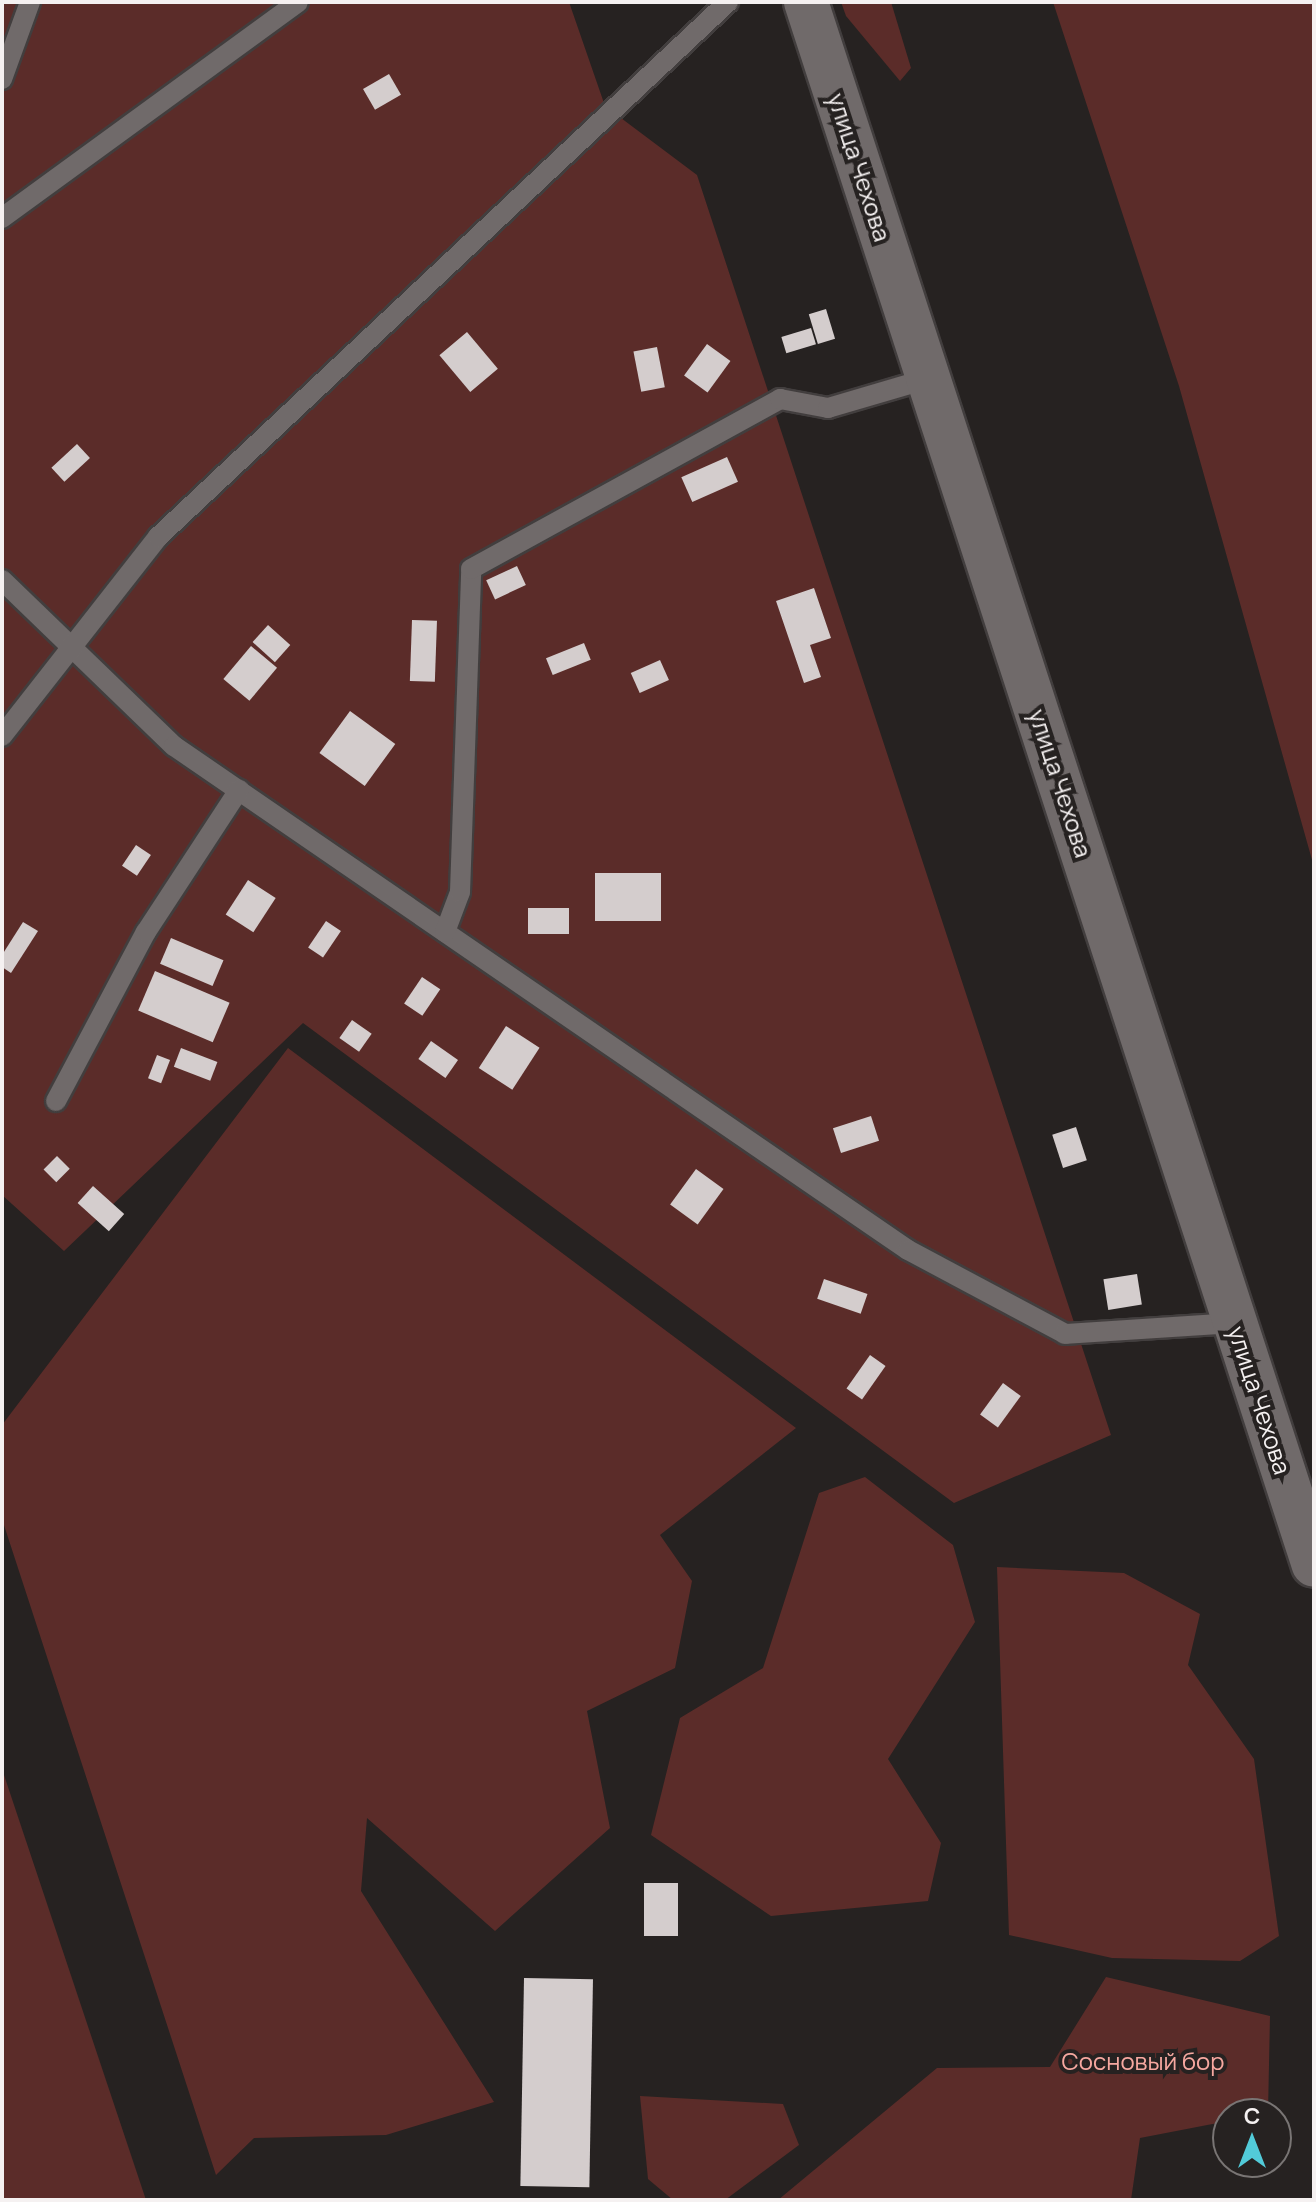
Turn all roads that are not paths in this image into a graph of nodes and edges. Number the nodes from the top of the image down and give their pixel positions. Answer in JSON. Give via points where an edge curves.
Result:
{"nodes":[{"id":1,"x":30,"y":2,"type":"edge"},
{"id":2,"x":298,"y":2,"type":"edge"},
{"id":3,"x":728,"y":2,"type":"edge"},
{"id":4,"x":806,"y":2,"type":"edge"},
{"id":5,"x":2,"y":79,"type":"edge"},
{"id":6,"x":2,"y":218,"type":"edge"},
{"id":7,"x":930,"y":378,"type":"junction"},
{"id":8,"x":2,"y":580,"type":"edge"},
{"id":9,"x":73,"y":648,"type":"junction"},
{"id":10,"x":2,"y":736,"type":"edge"},
{"id":11,"x":239,"y":790,"type":"junction"},
{"id":12,"x":445,"y":932,"type":"junction"},
{"id":13,"x":56,"y":1101,"type":"dead end"},
{"id":14,"x":1236,"y":1323,"type":"junction"},
{"id":15,"x":1314,"y":1565,"type":"edge"}],
"edges":[{"from":1,"to":5,"type":"lane"},
{"from":2,"to":6,"type":"lane"},
{"from":3,"to":9,"type":"lane","via":[[158,537]]},
{"from":4,"to":7,"type":"street","name":"улица Чехова"},
{"from":7,"to":12,"type":"lane","via":[[828,408],[780,399],[471,569],[460,892]]},
{"from":7,"to":14,"type":"street","name":"улица Чехова"},
{"from":8,"to":9,"type":"lane"},
{"from":9,"to":10,"type":"lane"},
{"from":9,"to":11,"type":"lane","via":[[174,746]]},
{"from":11,"to":12,"type":"lane"},
{"from":11,"to":13,"type":"lane","via":[[146,932]]},
{"from":12,"to":14,"type":"lane","via":[[908,1250],[1065,1334]]},
{"from":14,"to":15,"type":"street","name":"улица Чехова"}]}
